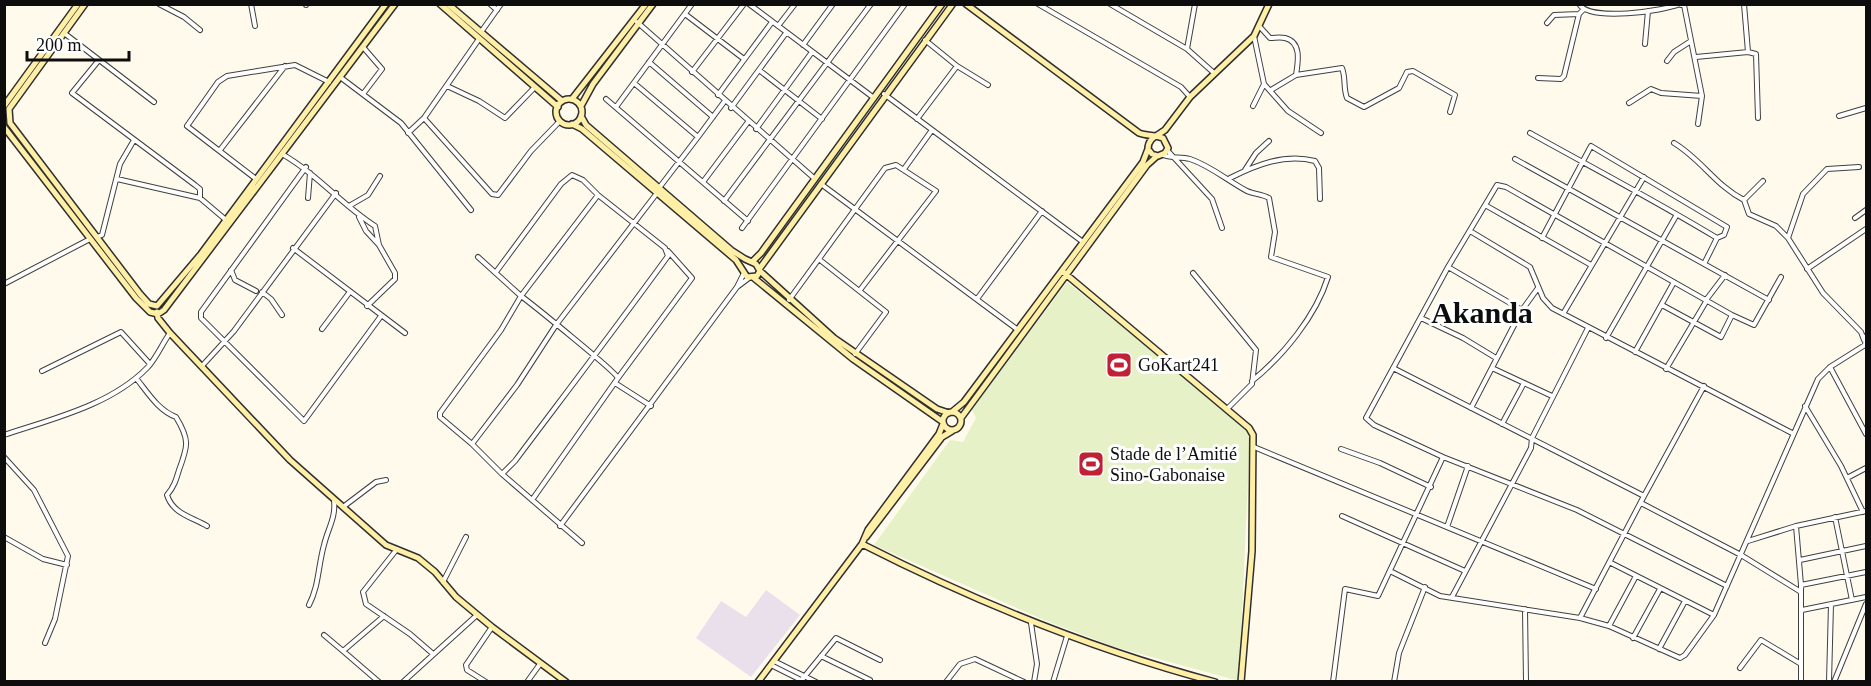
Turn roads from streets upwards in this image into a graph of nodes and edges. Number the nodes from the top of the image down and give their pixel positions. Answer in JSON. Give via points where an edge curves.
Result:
{"nodes":[{"id":1,"x":78,"y":4,"type":"edge"},
{"id":2,"x":85,"y":4,"type":"edge"},
{"id":3,"x":159,"y":4,"type":"edge"},
{"id":4,"x":250,"y":4,"type":"edge"},
{"id":5,"x":386,"y":4,"type":"edge"},
{"id":6,"x":395,"y":4,"type":"edge"},
{"id":7,"x":440,"y":4,"type":"edge"},
{"id":8,"x":448,"y":4,"type":"edge"},
{"id":9,"x":490,"y":4,"type":"edge"},
{"id":10,"x":501,"y":4,"type":"edge"},
{"id":11,"x":646,"y":4,"type":"edge"},
{"id":12,"x":653,"y":4,"type":"edge"},
{"id":13,"x":692,"y":4,"type":"edge"},
{"id":14,"x":744,"y":4,"type":"edge"},
{"id":15,"x":749,"y":4,"type":"edge"},
{"id":16,"x":795,"y":4,"type":"edge"},
{"id":17,"x":833,"y":4,"type":"edge"},
{"id":18,"x":871,"y":4,"type":"edge"},
{"id":19,"x":905,"y":4,"type":"edge"},
{"id":20,"x":942,"y":4,"type":"edge"},
{"id":21,"x":966,"y":4,"type":"edge"},
{"id":22,"x":1038,"y":4,"type":"edge"},
{"id":23,"x":1110,"y":4,"type":"edge"},
{"id":24,"x":1195,"y":4,"type":"edge"},
{"id":25,"x":1269,"y":4,"type":"edge"},
{"id":26,"x":1579,"y":4,"type":"edge"},
{"id":27,"x":1689,"y":4,"type":"edge"},
{"id":28,"x":1744,"y":4,"type":"edge"},
{"id":29,"x":952,"y":5,"type":"edge"},
{"id":30,"x":1682,"y":5,"type":"edge"},
{"id":31,"x":497,"y":10,"type":"junction"},
{"id":32,"x":1583,"y":10,"type":"junction"},
{"id":33,"x":1648,"y":11,"type":"junction"},
{"id":34,"x":975,"y":12,"type":"junction"},
{"id":35,"x":685,"y":14,"type":"junction"},
{"id":36,"x":1579,"y":14,"type":"junction"},
{"id":37,"x":636,"y":22,"type":"junction"},
{"id":38,"x":772,"y":22,"type":"junction"},
{"id":39,"x":1547,"y":23,"type":"dead end"},
{"id":40,"x":255,"y":26,"type":"dead end"},
{"id":41,"x":778,"y":27,"type":"junction"},
{"id":42,"x":1260,"y":27,"type":"junction"},
{"id":43,"x":200,"y":30,"type":"dead end"},
{"id":44,"x":64,"y":33,"type":"junction"},
{"id":45,"x":786,"y":33,"type":"junction"},
{"id":46,"x":479,"y":36,"type":"junction"},
{"id":47,"x":1254,"y":36,"type":"junction"},
{"id":48,"x":717,"y":39,"type":"junction"},
{"id":49,"x":925,"y":40,"type":"junction"},
{"id":50,"x":1691,"y":41,"type":"junction"},
{"id":51,"x":1645,"y":44,"type":"dead end"},
{"id":52,"x":662,"y":45,"type":"junction"},
{"id":53,"x":802,"y":45,"type":"junction"},
{"id":54,"x":363,"y":47,"type":"junction"},
{"id":55,"x":1187,"y":49,"type":"junction"},
{"id":56,"x":812,"y":52,"type":"junction"},
{"id":57,"x":1748,"y":52,"type":"junction"},
{"id":58,"x":1696,"y":57,"type":"junction"},
{"id":59,"x":744,"y":59,"type":"junction"},
{"id":60,"x":99,"y":60,"type":"junction"},
{"id":61,"x":1667,"y":61,"type":"dead end"},
{"id":62,"x":650,"y":62,"type":"junction"},
{"id":63,"x":826,"y":63,"type":"junction"},
{"id":64,"x":285,"y":65,"type":"junction"},
{"id":65,"x":957,"y":66,"type":"junction"},
{"id":66,"x":759,"y":70,"type":"junction"},
{"id":67,"x":692,"y":72,"type":"junction"},
{"id":68,"x":1214,"y":73,"type":"junction"},
{"id":69,"x":1296,"y":75,"type":"junction"},
{"id":70,"x":340,"y":77,"type":"junction"},
{"id":71,"x":1538,"y":78,"type":"dead end"},
{"id":72,"x":850,"y":81,"type":"junction"},
{"id":73,"x":330,"y":82,"type":"junction"},
{"id":74,"x":634,"y":83,"type":"junction"},
{"id":75,"x":1264,"y":84,"type":"junction"},
{"id":76,"x":988,"y":85,"type":"dead end"},
{"id":77,"x":447,"y":86,"type":"junction"},
{"id":78,"x":534,"y":88,"type":"junction"},
{"id":79,"x":784,"y":90,"type":"junction"},
{"id":80,"x":1271,"y":90,"type":"junction"},
{"id":81,"x":363,"y":94,"type":"junction"},
{"id":82,"x":884,"y":94,"type":"junction"},
{"id":83,"x":718,"y":95,"type":"junction"},
{"id":84,"x":1702,"y":96,"type":"junction"},
{"id":85,"x":1190,"y":97,"type":"junction"},
{"id":86,"x":874,"y":98,"type":"junction"},
{"id":87,"x":572,"y":99,"type":"junction"},
{"id":88,"x":606,"y":99,"type":"dead end"},
{"id":89,"x":562,"y":101,"type":"junction"},
{"id":90,"x":725,"y":101,"type":"junction"},
{"id":91,"x":800,"y":101,"type":"junction"},
{"id":92,"x":154,"y":102,"type":"dead end"},
{"id":93,"x":1629,"y":103,"type":"dead end"},
{"id":94,"x":4,"y":106,"type":"edge"},
{"id":95,"x":581,"y":106,"type":"junction"},
{"id":96,"x":1253,"y":106,"type":"dead end"},
{"id":97,"x":558,"y":107,"type":"junction"},
{"id":98,"x":616,"y":107,"type":"junction"},
{"id":99,"x":731,"y":108,"type":"junction"},
{"id":100,"x":1866,"y":108,"type":"edge"},
{"id":101,"x":1450,"y":112,"type":"dead end"},
{"id":102,"x":7,"y":116,"type":"edge"},
{"id":103,"x":581,"y":116,"type":"junction"},
{"id":104,"x":1839,"y":116,"type":"dead end"},
{"id":105,"x":713,"y":117,"type":"junction"},
{"id":106,"x":424,"y":118,"type":"junction"},
{"id":107,"x":1758,"y":118,"type":"dead end"},
{"id":108,"x":822,"y":119,"type":"junction"},
{"id":109,"x":917,"y":119,"type":"junction"},
{"id":110,"x":560,"y":121,"type":"junction"},
{"id":111,"x":1171,"y":121,"type":"junction"},
{"id":112,"x":748,"y":122,"type":"junction"},
{"id":113,"x":572,"y":124,"type":"junction"},
{"id":114,"x":1698,"y":124,"type":"dead end"},
{"id":115,"x":6,"y":126,"type":"edge"},
{"id":116,"x":756,"y":129,"type":"junction"},
{"id":117,"x":932,"y":130,"type":"junction"},
{"id":118,"x":408,"y":133,"type":"junction"},
{"id":119,"x":1139,"y":133,"type":"junction"},
{"id":120,"x":1321,"y":133,"type":"dead end"},
{"id":121,"x":1530,"y":133,"type":"dead end"},
{"id":122,"x":1156,"y":136,"type":"junction"},
{"id":123,"x":698,"y":138,"type":"junction"},
{"id":124,"x":134,"y":140,"type":"junction"},
{"id":125,"x":770,"y":141,"type":"junction"},
{"id":126,"x":1166,"y":141,"type":"junction"},
{"id":127,"x":1269,"y":141,"type":"dead end"},
{"id":128,"x":1674,"y":143,"type":"dead end"},
{"id":129,"x":1148,"y":148,"type":"junction"},
{"id":130,"x":220,"y":150,"type":"junction"},
{"id":131,"x":282,"y":154,"type":"junction"},
{"id":132,"x":1162,"y":154,"type":"junction"},
{"id":133,"x":793,"y":159,"type":"junction"},
{"id":134,"x":1173,"y":159,"type":"junction"},
{"id":135,"x":1515,"y":159,"type":"dead end"},
{"id":136,"x":678,"y":160,"type":"junction"},
{"id":137,"x":1583,"y":162,"type":"junction"},
{"id":138,"x":306,"y":167,"type":"junction"},
{"id":139,"x":1859,"y":167,"type":"dead end"},
{"id":140,"x":904,"y":169,"type":"junction"},
{"id":141,"x":1244,"y":171,"type":"junction"},
{"id":142,"x":310,"y":173,"type":"junction"},
{"id":143,"x":380,"y":176,"type":"dead end"},
{"id":144,"x":1644,"y":177,"type":"junction"},
{"id":145,"x":1229,"y":178,"type":"junction"},
{"id":146,"x":117,"y":179,"type":"junction"},
{"id":147,"x":256,"y":179,"type":"junction"},
{"id":148,"x":817,"y":181,"type":"junction"},
{"id":149,"x":1763,"y":181,"type":"dead end"},
{"id":150,"x":703,"y":182,"type":"junction"},
{"id":151,"x":1568,"y":189,"type":"junction"},
{"id":152,"x":658,"y":190,"type":"junction"},
{"id":153,"x":1635,"y":191,"type":"junction"},
{"id":154,"x":336,"y":193,"type":"junction"},
{"id":155,"x":598,"y":195,"type":"junction"},
{"id":156,"x":200,"y":198,"type":"junction"},
{"id":157,"x":308,"y":198,"type":"dead end"},
{"id":158,"x":1320,"y":199,"type":"dead end"},
{"id":159,"x":1744,"y":200,"type":"junction"},
{"id":160,"x":724,"y":201,"type":"junction"},
{"id":161,"x":1484,"y":205,"type":"junction"},
{"id":162,"x":349,"y":206,"type":"junction"},
{"id":163,"x":471,"y":210,"type":"dead end"},
{"id":164,"x":855,"y":210,"type":"junction"},
{"id":165,"x":1866,"y":210,"type":"edge"},
{"id":166,"x":1042,"y":211,"type":"junction"},
{"id":167,"x":1554,"y":214,"type":"junction"},
{"id":168,"x":359,"y":216,"type":"junction"},
{"id":169,"x":1677,"y":216,"type":"junction"},
{"id":170,"x":1620,"y":217,"type":"junction"},
{"id":171,"x":1855,"y":218,"type":"dead end"},
{"id":172,"x":226,"y":220,"type":"junction"},
{"id":173,"x":748,"y":221,"type":"junction"},
{"id":174,"x":633,"y":223,"type":"junction"},
{"id":175,"x":742,"y":228,"type":"dead end"},
{"id":176,"x":1222,"y":228,"type":"dead end"},
{"id":177,"x":1866,"y":228,"type":"edge"},
{"id":178,"x":1470,"y":231,"type":"junction"},
{"id":179,"x":94,"y":238,"type":"junction"},
{"id":180,"x":1542,"y":238,"type":"junction"},
{"id":181,"x":1717,"y":238,"type":"junction"},
{"id":182,"x":1788,"y":238,"type":"junction"},
{"id":183,"x":900,"y":241,"type":"junction"},
{"id":184,"x":1662,"y":241,"type":"junction"},
{"id":185,"x":1083,"y":242,"type":"junction"},
{"id":186,"x":1604,"y":242,"type":"junction"},
{"id":187,"x":379,"y":245,"type":"junction"},
{"id":188,"x":293,"y":248,"type":"junction"},
{"id":189,"x":665,"y":248,"type":"junction"},
{"id":190,"x":478,"y":257,"type":"dead end"},
{"id":191,"x":820,"y":260,"type":"junction"},
{"id":192,"x":751,"y":262,"type":"junction"},
{"id":193,"x":1704,"y":264,"type":"junction"},
{"id":194,"x":1591,"y":265,"type":"junction"},
{"id":195,"x":1448,"y":267,"type":"junction"},
{"id":196,"x":1646,"y":267,"type":"junction"},
{"id":197,"x":231,"y":269,"type":"junction"},
{"id":198,"x":760,"y":269,"type":"junction"},
{"id":199,"x":1807,"y":269,"type":"junction"},
{"id":200,"x":496,"y":272,"type":"junction"},
{"id":201,"x":743,"y":272,"type":"junction"},
{"id":202,"x":1064,"y":272,"type":"junction"},
{"id":203,"x":1193,"y":273,"type":"dead end"},
{"id":204,"x":1725,"y":275,"type":"junction"},
{"id":205,"x":1781,"y":277,"type":"dead end"},
{"id":206,"x":752,"y":278,"type":"junction"},
{"id":207,"x":1674,"y":282,"type":"junction"},
{"id":208,"x":4,"y":284,"type":"edge"},
{"id":209,"x":737,"y":287,"type":"junction"},
{"id":210,"x":1538,"y":288,"type":"junction"},
{"id":211,"x":860,"y":290,"type":"junction"},
{"id":212,"x":256,"y":291,"type":"dead end"},
{"id":213,"x":262,"y":292,"type":"junction"},
{"id":214,"x":349,"y":293,"type":"junction"},
{"id":215,"x":520,"y":296,"type":"junction"},
{"id":216,"x":977,"y":299,"type":"junction"},
{"id":217,"x":789,"y":300,"type":"junction"},
{"id":218,"x":1706,"y":300,"type":"junction"},
{"id":219,"x":1769,"y":300,"type":"junction"},
{"id":220,"x":1662,"y":305,"type":"junction"},
{"id":221,"x":157,"y":306,"type":"junction"},
{"id":222,"x":367,"y":306,"type":"junction"},
{"id":223,"x":1522,"y":310,"type":"junction"},
{"id":224,"x":158,"y":314,"type":"junction"},
{"id":225,"x":1563,"y":314,"type":"junction"},
{"id":226,"x":282,"y":315,"type":"dead end"},
{"id":227,"x":1732,"y":315,"type":"junction"},
{"id":228,"x":381,"y":316,"type":"junction"},
{"id":229,"x":1420,"y":318,"type":"junction"},
{"id":230,"x":1694,"y":322,"type":"junction"},
{"id":231,"x":556,"y":325,"type":"junction"},
{"id":232,"x":1588,"y":328,"type":"junction"},
{"id":233,"x":322,"y":329,"type":"dead end"},
{"id":234,"x":1018,"y":330,"type":"junction"},
{"id":235,"x":170,"y":333,"type":"junction"},
{"id":236,"x":405,"y":333,"type":"dead end"},
{"id":237,"x":1606,"y":338,"type":"junction"},
{"id":238,"x":226,"y":341,"type":"junction"},
{"id":239,"x":1866,"y":341,"type":"edge"},
{"id":240,"x":1635,"y":352,"type":"junction"},
{"id":241,"x":855,"y":355,"type":"junction"},
{"id":242,"x":593,"y":356,"type":"junction"},
{"id":243,"x":1496,"y":358,"type":"junction"},
{"id":244,"x":150,"y":364,"type":"junction"},
{"id":245,"x":202,"y":366,"type":"junction"},
{"id":246,"x":1830,"y":367,"type":"junction"},
{"id":247,"x":1393,"y":368,"type":"junction"},
{"id":248,"x":1492,"y":368,"type":"junction"},
{"id":249,"x":1666,"y":369,"type":"junction"},
{"id":250,"x":42,"y":371,"type":"dead end"},
{"id":251,"x":136,"y":378,"type":"junction"},
{"id":252,"x":617,"y":380,"type":"junction"},
{"id":253,"x":1252,"y":381,"type":"junction"},
{"id":254,"x":1524,"y":383,"type":"junction"},
{"id":255,"x":1704,"y":386,"type":"junction"},
{"id":256,"x":1552,"y":396,"type":"junction"},
{"id":257,"x":651,"y":406,"type":"junction"},
{"id":258,"x":1805,"y":406,"type":"junction"},
{"id":259,"x":1471,"y":408,"type":"junction"},
{"id":260,"x":1227,"y":409,"type":"junction"},
{"id":261,"x":951,"y":412,"type":"junction"},
{"id":262,"x":961,"y":418,"type":"junction"},
{"id":263,"x":943,"y":423,"type":"junction"},
{"id":264,"x":1502,"y":424,"type":"junction"},
{"id":265,"x":952,"y":430,"type":"junction"},
{"id":266,"x":1792,"y":433,"type":"junction"},
{"id":267,"x":1866,"y":434,"type":"edge"},
{"id":268,"x":4,"y":435,"type":"edge"},
{"id":269,"x":1532,"y":438,"type":"junction"},
{"id":270,"x":472,"y":444,"type":"junction"},
{"id":271,"x":1254,"y":447,"type":"junction"},
{"id":272,"x":1341,"y":449,"type":"dead end"},
{"id":273,"x":4,"y":457,"type":"edge"},
{"id":274,"x":1443,"y":457,"type":"junction"},
{"id":275,"x":1468,"y":465,"type":"junction"},
{"id":276,"x":1866,"y":468,"type":"edge"},
{"id":277,"x":502,"y":474,"type":"junction"},
{"id":278,"x":1847,"y":478,"type":"junction"},
{"id":279,"x":386,"y":480,"type":"dead end"},
{"id":280,"x":1513,"y":483,"type":"junction"},
{"id":281,"x":1431,"y":487,"type":"junction"},
{"id":282,"x":1644,"y":496,"type":"junction"},
{"id":283,"x":334,"y":499,"type":"junction"},
{"id":284,"x":532,"y":500,"type":"junction"},
{"id":285,"x":1641,"y":503,"type":"junction"},
{"id":286,"x":343,"y":507,"type":"junction"},
{"id":287,"x":1865,"y":512,"type":"edge"},
{"id":288,"x":1418,"y":515,"type":"junction"},
{"id":289,"x":1342,"y":516,"type":"dead end"},
{"id":290,"x":1835,"y":517,"type":"junction"},
{"id":291,"x":207,"y":526,"type":"dead end"},
{"id":292,"x":560,"y":526,"type":"junction"},
{"id":293,"x":1796,"y":526,"type":"junction"},
{"id":294,"x":1447,"y":527,"type":"junction"},
{"id":295,"x":1626,"y":534,"type":"junction"},
{"id":296,"x":4,"y":537,"type":"edge"},
{"id":297,"x":466,"y":537,"type":"dead end"},
{"id":298,"x":863,"y":541,"type":"junction"},
{"id":299,"x":1748,"y":541,"type":"junction"},
{"id":300,"x":1480,"y":542,"type":"junction"},
{"id":301,"x":582,"y":543,"type":"dead end"},
{"id":302,"x":1404,"y":543,"type":"junction"},
{"id":303,"x":1866,"y":546,"type":"edge"},
{"id":304,"x":398,"y":549,"type":"junction"},
{"id":305,"x":1842,"y":551,"type":"junction"},
{"id":306,"x":1741,"y":555,"type":"junction"},
{"id":307,"x":1800,"y":560,"type":"junction"},
{"id":308,"x":1611,"y":563,"type":"junction"},
{"id":309,"x":67,"y":566,"type":"junction"},
{"id":310,"x":1465,"y":570,"type":"junction"},
{"id":311,"x":1392,"y":572,"type":"junction"},
{"id":312,"x":1866,"y":572,"type":"edge"},
{"id":313,"x":1636,"y":576,"type":"junction"},
{"id":314,"x":1847,"y":576,"type":"junction"},
{"id":315,"x":443,"y":583,"type":"junction"},
{"id":316,"x":1801,"y":585,"type":"junction"},
{"id":317,"x":1727,"y":586,"type":"junction"},
{"id":318,"x":1425,"y":587,"type":"junction"},
{"id":319,"x":1596,"y":589,"type":"junction"},
{"id":320,"x":1660,"y":589,"type":"junction"},
{"id":321,"x":1801,"y":592,"type":"junction"},
{"id":322,"x":1866,"y":597,"type":"edge"},
{"id":323,"x":1452,"y":598,"type":"junction"},
{"id":324,"x":1852,"y":600,"type":"junction"},
{"id":325,"x":1685,"y":601,"type":"junction"},
{"id":326,"x":1831,"y":604,"type":"junction"},
{"id":327,"x":1866,"y":604,"type":"edge"},
{"id":328,"x":309,"y":605,"type":"dead end"},
{"id":329,"x":1525,"y":609,"type":"junction"},
{"id":330,"x":1802,"y":610,"type":"junction"},
{"id":331,"x":477,"y":615,"type":"junction"},
{"id":332,"x":1714,"y":615,"type":"junction"},
{"id":333,"x":384,"y":616,"type":"junction"},
{"id":334,"x":1580,"y":618,"type":"junction"},
{"id":335,"x":1030,"y":622,"type":"junction"},
{"id":336,"x":1609,"y":626,"type":"junction"},
{"id":337,"x":492,"y":627,"type":"junction"},
{"id":338,"x":324,"y":635,"type":"dead end"},
{"id":339,"x":1067,"y":636,"type":"junction"},
{"id":340,"x":1633,"y":638,"type":"junction"},
{"id":341,"x":45,"y":643,"type":"dead end"},
{"id":342,"x":1659,"y":649,"type":"junction"},
{"id":343,"x":343,"y":651,"type":"junction"},
{"id":344,"x":432,"y":653,"type":"junction"},
{"id":345,"x":821,"y":656,"type":"junction"},
{"id":346,"x":880,"y":660,"type":"dead end"},
{"id":347,"x":772,"y":662,"type":"junction"},
{"id":348,"x":540,"y":664,"type":"junction"},
{"id":349,"x":1801,"y":665,"type":"junction"},
{"id":350,"x":1740,"y":668,"type":"dead end"},
{"id":351,"x":803,"y":680,"type":"edge"},
{"id":352,"x":870,"y":680,"type":"edge"},
{"id":353,"x":379,"y":681,"type":"edge"},
{"id":354,"x":403,"y":681,"type":"edge"},
{"id":355,"x":486,"y":681,"type":"edge"},
{"id":356,"x":527,"y":681,"type":"edge"},
{"id":357,"x":566,"y":681,"type":"edge"},
{"id":358,"x":758,"y":681,"type":"edge"},
{"id":359,"x":816,"y":681,"type":"edge"},
{"id":360,"x":946,"y":681,"type":"edge"},
{"id":361,"x":1024,"y":681,"type":"edge"},
{"id":362,"x":1034,"y":681,"type":"edge"},
{"id":363,"x":1053,"y":681,"type":"edge"},
{"id":364,"x":1215,"y":681,"type":"edge"},
{"id":365,"x":1241,"y":681,"type":"edge"},
{"id":366,"x":1334,"y":681,"type":"edge"},
{"id":367,"x":1394,"y":681,"type":"edge"},
{"id":368,"x":1526,"y":681,"type":"edge"},
{"id":369,"x":1801,"y":681,"type":"edge"},
{"id":370,"x":1829,"y":681,"type":"edge"},
{"id":371,"x":1834,"y":681,"type":"edge"}],
"edges":[{"from":1,"to":94,"type":"street"},
{"from":2,"to":44,"type":"street"},
{"from":3,"to":43,"type":"street"},
{"from":4,"to":40,"type":"street"},
{"from":5,"to":73,"type":"street"},
{"from":6,"to":54,"type":"street"},
{"from":7,"to":46,"type":"street"},
{"from":8,"to":46,"type":"street"},
{"from":9,"to":31,"type":"street"},
{"from":10,"to":31,"type":"street"},
{"from":11,"to":37,"type":"street"},
{"from":12,"to":37,"type":"street"},
{"from":13,"to":35,"type":"street"},
{"from":14,"to":48,"type":"street"},
{"from":15,"to":38,"type":"street"},
{"from":16,"to":41,"type":"street"},
{"from":17,"to":53,"type":"street"},
{"from":18,"to":63,"type":"street"},
{"from":19,"to":72,"type":"street"},
{"from":20,"to":86,"type":"street"},
{"from":21,"to":34,"type":"street"},
{"from":22,"to":85,"type":"street","via":[[1181,87]]},
{"from":23,"to":55,"type":"street"},
{"from":24,"to":55,"type":"street"},
{"from":25,"to":42,"type":"street"},
{"from":26,"to":32,"type":"street"},
{"from":27,"to":30,"type":"street"},
{"from":28,"to":57,"type":"street"},
{"from":29,"to":34,"type":"street"},
{"from":29,"to":49,"type":"street"},
{"from":30,"to":33,"type":"street"},
{"from":30,"to":50,"type":"street"},
{"from":31,"to":46,"type":"street"},
{"from":32,"to":33,"type":"street","via":[[1605,14]]},
{"from":32,"to":36,"type":"street"},
{"from":33,"to":51,"type":"street"},
{"from":34,"to":119,"type":"street"},
{"from":35,"to":48,"type":"street"},
{"from":35,"to":52,"type":"street"},
{"from":36,"to":39,"type":"street","via":[[1554,15]]},
{"from":36,"to":71,"type":"street","via":[[1564,76]]},
{"from":37,"to":52,"type":"street"},
{"from":37,"to":87,"type":"street"},
{"from":37,"to":95,"type":"street"},
{"from":38,"to":41,"type":"street"},
{"from":38,"to":59,"type":"street"},
{"from":41,"to":45,"type":"street"},
{"from":42,"to":47,"type":"street"},
{"from":42,"to":69,"type":"street","via":[[1270,38],[1293,42],[1299,54]]},
{"from":44,"to":60,"type":"street"},
{"from":44,"to":102,"type":"street"},
{"from":45,"to":53,"type":"street"},
{"from":45,"to":66,"type":"street"},
{"from":46,"to":77,"type":"street"},
{"from":46,"to":78,"type":"street"},
{"from":46,"to":89,"type":"street"},
{"from":47,"to":68,"type":"street"},
{"from":47,"to":75,"type":"street"},
{"from":48,"to":59,"type":"street"},
{"from":48,"to":67,"type":"street"},
{"from":49,"to":65,"type":"street"},
{"from":49,"to":82,"type":"street"},
{"from":50,"to":58,"type":"street"},
{"from":50,"to":61,"type":"street"},
{"from":52,"to":62,"type":"street"},
{"from":52,"to":67,"type":"street"},
{"from":53,"to":56,"type":"street"},
{"from":54,"to":70,"type":"street"},
{"from":54,"to":81,"type":"street","via":[[382,69]]},
{"from":55,"to":68,"type":"street"},
{"from":56,"to":63,"type":"street"},
{"from":56,"to":79,"type":"street"},
{"from":57,"to":58,"type":"street"},
{"from":57,"to":107,"type":"street","via":[[1757,56]]},
{"from":58,"to":84,"type":"street"},
{"from":59,"to":83,"type":"street"},
{"from":60,"to":92,"type":"street"},
{"from":60,"to":124,"type":"street","via":[[72,93]]},
{"from":62,"to":74,"type":"street"},
{"from":62,"to":105,"type":"street"},
{"from":63,"to":72,"type":"street"},
{"from":63,"to":91,"type":"street"},
{"from":64,"to":73,"type":"street","via":[[300,67]]},
{"from":64,"to":130,"type":"street"},
{"from":64,"to":130,"type":"street","via":[[227,76],[218,82],[187,126]]},
{"from":65,"to":76,"type":"street"},
{"from":65,"to":109,"type":"street"},
{"from":66,"to":79,"type":"street"},
{"from":66,"to":99,"type":"street"},
{"from":67,"to":83,"type":"street"},
{"from":68,"to":85,"type":"street"},
{"from":69,"to":80,"type":"street"},
{"from":69,"to":101,"type":"street","via":[[1342,68],[1347,98],[1364,107],[1399,88],[1407,72],[1418,72],[1455,94]]},
{"from":70,"to":81,"type":"street"},
{"from":70,"to":131,"type":"street"},
{"from":72,"to":86,"type":"street"},
{"from":72,"to":108,"type":"street"},
{"from":73,"to":147,"type":"street"},
{"from":74,"to":98,"type":"street"},
{"from":74,"to":123,"type":"street"},
{"from":75,"to":80,"type":"street"},
{"from":75,"to":96,"type":"street"},
{"from":77,"to":78,"type":"street","via":[[505,118]]},
{"from":77,"to":106,"type":"street"},
{"from":78,"to":97,"type":"street"},
{"from":79,"to":91,"type":"street"},
{"from":79,"to":116,"type":"street"},
{"from":80,"to":120,"type":"street","via":[[1288,111]]},
{"from":81,"to":118,"type":"street","via":[[393,114]]},
{"from":82,"to":109,"type":"street"},
{"from":82,"to":148,"type":"street"},
{"from":83,"to":90,"type":"street"},
{"from":84,"to":93,"type":"street","via":[[1651,89]]},
{"from":84,"to":114,"type":"street"},
{"from":85,"to":111,"type":"street"},
{"from":86,"to":148,"type":"street"},
{"from":87,"to":89,"type":"street"},
{"from":87,"to":95,"type":"street"},
{"from":88,"to":98,"type":"street"},
{"from":89,"to":97,"type":"street"},
{"from":90,"to":99,"type":"street"},
{"from":90,"to":105,"type":"street"},
{"from":91,"to":108,"type":"street"},
{"from":91,"to":125,"type":"street"},
{"from":95,"to":103,"type":"street"},
{"from":97,"to":110,"type":"street"},
{"from":98,"to":136,"type":"street"},
{"from":99,"to":112,"type":"street"},
{"from":100,"to":104,"type":"street"},
{"from":102,"to":115,"type":"street"},
{"from":103,"to":113,"type":"street"},
{"from":103,"to":152,"type":"street","via":[[585,125]]},
{"from":105,"to":123,"type":"street"},
{"from":106,"to":110,"type":"street","via":[[492,194],[498,195]]},
{"from":106,"to":118,"type":"street"},
{"from":108,"to":133,"type":"street"},
{"from":109,"to":117,"type":"street"},
{"from":110,"to":113,"type":"street"},
{"from":111,"to":122,"type":"street"},
{"from":111,"to":126,"type":"street"},
{"from":112,"to":116,"type":"street"},
{"from":112,"to":150,"type":"street"},
{"from":113,"to":152,"type":"street"},
{"from":115,"to":179,"type":"street"},
{"from":116,"to":125,"type":"street"},
{"from":117,"to":140,"type":"street"},
{"from":117,"to":166,"type":"street"},
{"from":118,"to":163,"type":"street"},
{"from":119,"to":122,"type":"street"},
{"from":119,"to":129,"type":"street"},
{"from":121,"to":137,"type":"street"},
{"from":122,"to":126,"type":"street"},
{"from":122,"to":129,"type":"street"},
{"from":123,"to":136,"type":"street"},
{"from":124,"to":146,"type":"street","via":[[122,158]]},
{"from":124,"to":156,"type":"street","via":[[200,189]]},
{"from":125,"to":133,"type":"street"},
{"from":125,"to":160,"type":"street"},
{"from":126,"to":132,"type":"street"},
{"from":127,"to":141,"type":"street"},
{"from":128,"to":159,"type":"street","via":[[1697,159],[1723,188]]},
{"from":129,"to":132,"type":"street"},
{"from":129,"to":185,"type":"street","via":[[1143,162]]},
{"from":130,"to":147,"type":"street"},
{"from":131,"to":138,"type":"street"},
{"from":131,"to":224,"type":"street"},
{"from":132,"to":134,"type":"street"},
{"from":132,"to":202,"type":"street","via":[[1147,165]]},
{"from":133,"to":148,"type":"street"},
{"from":133,"to":173,"type":"street"},
{"from":134,"to":145,"type":"street","via":[[1191,160]]},
{"from":134,"to":176,"type":"street","via":[[1212,199]]},
{"from":135,"to":151,"type":"street"},
{"from":136,"to":150,"type":"street"},
{"from":136,"to":152,"type":"street"},
{"from":137,"to":144,"type":"street","via":[[1591,146]]},
{"from":137,"to":151,"type":"street"},
{"from":137,"to":153,"type":"street"},
{"from":138,"to":142,"type":"street"},
{"from":138,"to":197,"type":"street"},
{"from":139,"to":182,"type":"street","via":[[1827,169],[1803,194]]},
{"from":140,"to":164,"type":"street","via":[[896,165],[885,168]]},
{"from":140,"to":183,"type":"street","via":[[936,191]]},
{"from":141,"to":145,"type":"street"},
{"from":141,"to":158,"type":"street","via":[[1288,159],[1315,161],[1319,168]]},
{"from":142,"to":154,"type":"street"},
{"from":142,"to":157,"type":"street"},
{"from":143,"to":162,"type":"street","via":[[368,195]]},
{"from":144,"to":153,"type":"street"},
{"from":144,"to":181,"type":"street","via":[[1724,224],[1727,229]]},
{"from":145,"to":253,"type":"street","via":[[1248,192],[1272,201],[1275,232],[1271,257],[1328,277],[1288,345]]},
{"from":146,"to":156,"type":"street"},
{"from":146,"to":179,"type":"street","via":[[102,235]]},
{"from":147,"to":172,"type":"street"},
{"from":148,"to":164,"type":"street"},
{"from":148,"to":192,"type":"street"},
{"from":148,"to":198,"type":"street"},
{"from":149,"to":159,"type":"street"},
{"from":150,"to":160,"type":"street"},
{"from":151,"to":167,"type":"street"},
{"from":151,"to":170,"type":"street"},
{"from":152,"to":174,"type":"street"},
{"from":152,"to":192,"type":"street"},
{"from":152,"to":201,"type":"street","via":[[736,260]]},
{"from":153,"to":169,"type":"street"},
{"from":153,"to":170,"type":"street"},
{"from":154,"to":162,"type":"street"},
{"from":154,"to":188,"type":"street"},
{"from":155,"to":174,"type":"street"},
{"from":155,"to":200,"type":"street","via":[[572,175],[561,184]]},
{"from":155,"to":215,"type":"street"},
{"from":156,"to":172,"type":"street"},
{"from":159,"to":182,"type":"street","via":[[1749,214],[1776,226]]},
{"from":160,"to":173,"type":"street"},
{"from":161,"to":167,"type":"street","via":[[1497,185]]},
{"from":161,"to":178,"type":"street"},
{"from":161,"to":180,"type":"street"},
{"from":162,"to":168,"type":"street"},
{"from":164,"to":183,"type":"street"},
{"from":164,"to":191,"type":"street"},
{"from":165,"to":171,"type":"street"},
{"from":166,"to":185,"type":"street"},
{"from":166,"to":216,"type":"street"},
{"from":167,"to":180,"type":"street"},
{"from":167,"to":186,"type":"street"},
{"from":168,"to":187,"type":"street"},
{"from":168,"to":187,"type":"street","via":[[375,226]]},
{"from":169,"to":181,"type":"street"},
{"from":169,"to":184,"type":"street"},
{"from":170,"to":184,"type":"street"},
{"from":170,"to":186,"type":"street"},
{"from":172,"to":221,"type":"street"},
{"from":173,"to":175,"type":"street"},
{"from":174,"to":189,"type":"street"},
{"from":174,"to":231,"type":"street"},
{"from":177,"to":199,"type":"street"},
{"from":178,"to":195,"type":"street"},
{"from":178,"to":210,"type":"street","via":[[1530,267]]},
{"from":179,"to":208,"type":"street"},
{"from":179,"to":221,"type":"street","via":[[149,304]]},
{"from":179,"to":224,"type":"street","via":[[136,298],[150,312]]},
{"from":180,"to":194,"type":"street"},
{"from":181,"to":193,"type":"street"},
{"from":182,"to":199,"type":"street"},
{"from":183,"to":211,"type":"street"},
{"from":183,"to":216,"type":"street"},
{"from":184,"to":193,"type":"street"},
{"from":184,"to":196,"type":"street"},
{"from":185,"to":202,"type":"street"},
{"from":186,"to":194,"type":"street"},
{"from":186,"to":196,"type":"street"},
{"from":187,"to":222,"type":"street","via":[[395,279]]},
{"from":188,"to":213,"type":"street"},
{"from":188,"to":214,"type":"street"},
{"from":189,"to":242,"type":"street","via":[[668,256]]},
{"from":189,"to":252,"type":"street","via":[[692,278]]},
{"from":190,"to":200,"type":"street"},
{"from":191,"to":211,"type":"street"},
{"from":191,"to":217,"type":"street"},
{"from":192,"to":198,"type":"street"},
{"from":192,"to":201,"type":"street"},
{"from":193,"to":204,"type":"street"},
{"from":194,"to":225,"type":"street"},
{"from":195,"to":223,"type":"street"},
{"from":195,"to":229,"type":"street"},
{"from":196,"to":207,"type":"street"},
{"from":196,"to":237,"type":"street"},
{"from":197,"to":212,"type":"street","via":[[235,280]]},
{"from":197,"to":238,"type":"street","via":[[200,315]]},
{"from":198,"to":206,"type":"street"},
{"from":198,"to":217,"type":"street"},
{"from":199,"to":239,"type":"street"},
{"from":200,"to":215,"type":"street"},
{"from":201,"to":206,"type":"street"},
{"from":201,"to":209,"type":"street"},
{"from":202,"to":234,"type":"street"},
{"from":202,"to":260,"type":"street"},
{"from":202,"to":262,"type":"street"},
{"from":203,"to":253,"type":"street","via":[[1254,346]]},
{"from":204,"to":218,"type":"street"},
{"from":204,"to":219,"type":"street"},
{"from":205,"to":219,"type":"street"},
{"from":206,"to":209,"type":"street"},
{"from":206,"to":263,"type":"street","via":[[853,359]]},
{"from":207,"to":218,"type":"street"},
{"from":207,"to":220,"type":"street"},
{"from":209,"to":257,"type":"street"},
{"from":210,"to":223,"type":"street"},
{"from":210,"to":225,"type":"street","via":[[1552,308]]},
{"from":211,"to":241,"type":"street","via":[[886,312]]},
{"from":213,"to":226,"type":"street"},
{"from":213,"to":238,"type":"street"},
{"from":214,"to":222,"type":"street"},
{"from":214,"to":233,"type":"street"},
{"from":215,"to":231,"type":"street"},
{"from":215,"to":270,"type":"street","via":[[501,330],[440,413]]},
{"from":216,"to":234,"type":"street"},
{"from":217,"to":241,"type":"street"},
{"from":218,"to":227,"type":"street"},
{"from":218,"to":230,"type":"street"},
{"from":219,"to":227,"type":"street","via":[[1756,324]]},
{"from":220,"to":230,"type":"street"},
{"from":220,"to":240,"type":"street"},
{"from":221,"to":224,"type":"street"},
{"from":222,"to":228,"type":"street"},
{"from":223,"to":243,"type":"street"},
{"from":224,"to":235,"type":"street"},
{"from":225,"to":232,"type":"street"},
{"from":227,"to":230,"type":"street","via":[[1721,337]]},
{"from":228,"to":236,"type":"street"},
{"from":228,"to":238,"type":"street","via":[[304,421]]},
{"from":229,"to":243,"type":"street"},
{"from":229,"to":247,"type":"street"},
{"from":230,"to":249,"type":"street"},
{"from":231,"to":242,"type":"street"},
{"from":231,"to":270,"type":"street"},
{"from":232,"to":237,"type":"street"},
{"from":232,"to":256,"type":"street"},
{"from":234,"to":261,"type":"street","via":[[964,402]]},
{"from":235,"to":244,"type":"street"},
{"from":235,"to":245,"type":"street"},
{"from":237,"to":240,"type":"street"},
{"from":238,"to":245,"type":"street"},
{"from":239,"to":246,"type":"street"},
{"from":240,"to":249,"type":"street"},
{"from":241,"to":261,"type":"street","via":[[937,409]]},
{"from":242,"to":252,"type":"street","via":[[616,373]]},
{"from":242,"to":277,"type":"street"},
{"from":243,"to":248,"type":"street"},
{"from":244,"to":250,"type":"street","via":[[121,332]]},
{"from":244,"to":251,"type":"street"},
{"from":245,"to":283,"type":"street","via":[[290,460]]},
{"from":246,"to":258,"type":"street","via":[[1818,379]]},
{"from":246,"to":267,"type":"street"},
{"from":247,"to":259,"type":"street"},
{"from":247,"to":274,"type":"street","via":[[1366,418]]},
{"from":248,"to":254,"type":"street"},
{"from":248,"to":259,"type":"street"},
{"from":249,"to":255,"type":"street"},
{"from":251,"to":268,"type":"street","via":[[93,403]]},
{"from":251,"to":291,"type":"street","via":[[166,413],[176,417],[186,436],[187,449],[174,487],[167,495],[169,501],[186,516]]},
{"from":252,"to":257,"type":"street"},
{"from":252,"to":284,"type":"street"},
{"from":253,"to":260,"type":"street"},
{"from":254,"to":256,"type":"street"},
{"from":254,"to":264,"type":"street"},
{"from":255,"to":266,"type":"street"},
{"from":255,"to":282,"type":"street"},
{"from":256,"to":269,"type":"street"},
{"from":257,"to":292,"type":"street"},
{"from":258,"to":266,"type":"street"},
{"from":258,"to":278,"type":"street"},
{"from":259,"to":264,"type":"street"},
{"from":260,"to":271,"type":"street","via":[[1249,428]]},
{"from":261,"to":262,"type":"street"},
{"from":261,"to":263,"type":"street"},
{"from":262,"to":265,"type":"street","via":[[959,427]]},
{"from":263,"to":265,"type":"street"},
{"from":263,"to":298,"type":"street"},
{"from":264,"to":269,"type":"street"},
{"from":265,"to":298,"type":"street","via":[[942,437]]},
{"from":266,"to":299,"type":"street"},
{"from":269,"to":280,"type":"street"},
{"from":269,"to":282,"type":"street"},
{"from":270,"to":277,"type":"street"},
{"from":271,"to":288,"type":"street"},
{"from":271,"to":365,"type":"street","via":[[1252,551]]},
{"from":272,"to":281,"type":"street"},
{"from":273,"to":309,"type":"street","via":[[34,490],[68,556]]},
{"from":274,"to":275,"type":"street"},
{"from":274,"to":281,"type":"street"},
{"from":275,"to":280,"type":"street"},
{"from":275,"to":294,"type":"street"},
{"from":276,"to":278,"type":"street"},
{"from":277,"to":284,"type":"street"},
{"from":278,"to":287,"type":"street"},
{"from":279,"to":286,"type":"street","via":[[376,482]]},
{"from":280,"to":295,"type":"street"},
{"from":280,"to":300,"type":"street"},
{"from":281,"to":288,"type":"street"},
{"from":282,"to":285,"type":"street"},
{"from":283,"to":286,"type":"street"},
{"from":283,"to":328,"type":"street","via":[[334,522],[323,546]]},
{"from":284,"to":292,"type":"street"},
{"from":285,"to":295,"type":"street"},
{"from":285,"to":306,"type":"street"},
{"from":286,"to":304,"type":"street","via":[[386,544]]},
{"from":287,"to":290,"type":"street"},
{"from":288,"to":294,"type":"street"},
{"from":288,"to":302,"type":"street"},
{"from":289,"to":302,"type":"street"},
{"from":290,"to":293,"type":"street"},
{"from":290,"to":305,"type":"street"},
{"from":292,"to":301,"type":"street"},
{"from":293,"to":299,"type":"street"},
{"from":293,"to":307,"type":"street"},
{"from":294,"to":300,"type":"street"},
{"from":295,"to":308,"type":"street"},
{"from":295,"to":317,"type":"street"},
{"from":296,"to":309,"type":"street","via":[[43,559]]},
{"from":297,"to":315,"type":"street"},
{"from":298,"to":335,"type":"street","via":[[959,592]]},
{"from":298,"to":347,"type":"street"},
{"from":299,"to":306,"type":"street"},
{"from":300,"to":310,"type":"street"},
{"from":300,"to":319,"type":"street"},
{"from":302,"to":310,"type":"street"},
{"from":302,"to":311,"type":"street"},
{"from":303,"to":305,"type":"street"},
{"from":304,"to":315,"type":"street","via":[[418,558]]},
{"from":304,"to":333,"type":"street","via":[[363,592],[366,604]]},
{"from":305,"to":307,"type":"street"},
{"from":305,"to":314,"type":"street"},
{"from":306,"to":317,"type":"street"},
{"from":306,"to":321,"type":"street"},
{"from":307,"to":316,"type":"street"},
{"from":308,"to":313,"type":"street"},
{"from":308,"to":319,"type":"street"},
{"from":309,"to":341,"type":"street","via":[[55,619]]},
{"from":310,"to":323,"type":"street"},
{"from":311,"to":318,"type":"street"},
{"from":311,"to":366,"type":"street","via":[[1378,596],[1345,589]]},
{"from":312,"to":314,"type":"street"},
{"from":313,"to":320,"type":"street"},
{"from":313,"to":336,"type":"street"},
{"from":314,"to":316,"type":"street"},
{"from":314,"to":324,"type":"street"},
{"from":315,"to":331,"type":"street"},
{"from":316,"to":321,"type":"street"},
{"from":317,"to":332,"type":"street"},
{"from":318,"to":323,"type":"street"},
{"from":318,"to":367,"type":"street","via":[[1399,654]]},
{"from":319,"to":334,"type":"street"},
{"from":320,"to":325,"type":"street"},
{"from":320,"to":340,"type":"street"},
{"from":321,"to":330,"type":"street"},
{"from":322,"to":324,"type":"street"},
{"from":323,"to":329,"type":"street"},
{"from":324,"to":326,"type":"street"},
{"from":325,"to":332,"type":"street"},
{"from":325,"to":342,"type":"street"},
{"from":326,"to":330,"type":"street"},
{"from":326,"to":370,"type":"street"},
{"from":327,"to":371,"type":"street"},
{"from":329,"to":334,"type":"street"},
{"from":329,"to":368,"type":"street"},
{"from":330,"to":349,"type":"street"},
{"from":331,"to":337,"type":"street"},
{"from":331,"to":344,"type":"street"},
{"from":332,"to":342,"type":"street","via":[[1685,655],[1680,657]]},
{"from":333,"to":343,"type":"street"},
{"from":333,"to":344,"type":"street"},
{"from":334,"to":336,"type":"street"},
{"from":335,"to":339,"type":"street"},
{"from":335,"to":362,"type":"street","via":[[1037,664]]},
{"from":336,"to":340,"type":"street"},
{"from":337,"to":348,"type":"street"},
{"from":337,"to":355,"type":"street","via":[[465,665],[466,670]]},
{"from":338,"to":343,"type":"street"},
{"from":339,"to":363,"type":"street"},
{"from":339,"to":364,"type":"street"},
{"from":340,"to":342,"type":"street"},
{"from":343,"to":353,"type":"street"},
{"from":344,"to":354,"type":"street"},
{"from":345,"to":346,"type":"street","via":[[836,638]]},
{"from":345,"to":351,"type":"street"},
{"from":345,"to":352,"type":"street"},
{"from":347,"to":351,"type":"street"},
{"from":347,"to":358,"type":"street"},
{"from":348,"to":356,"type":"street"},
{"from":348,"to":357,"type":"street"},
{"from":349,"to":350,"type":"street","via":[[1761,640]]},
{"from":349,"to":369,"type":"street"},
{"from":351,"to":359,"type":"street"},
{"from":360,"to":361,"type":"street","via":[[960,664],[975,659]]}]}
